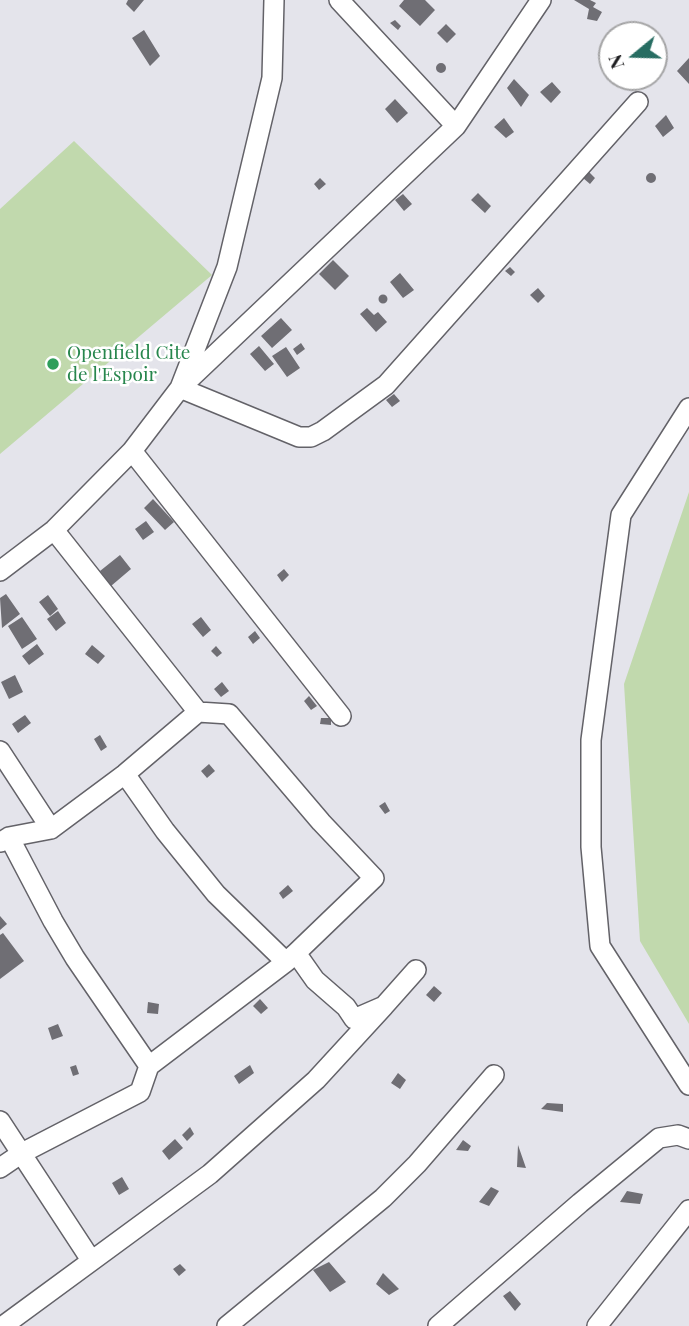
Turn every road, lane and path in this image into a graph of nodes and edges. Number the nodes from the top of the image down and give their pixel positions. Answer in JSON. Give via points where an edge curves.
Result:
{"nodes":[{"id":1,"x":274,"y":0,"type":"edge"},
{"id":2,"x":339,"y":0,"type":"edge"},
{"id":3,"x":541,"y":0,"type":"edge"},
{"id":4,"x":638,"y":102,"type":"dead end"},
{"id":5,"x":456,"y":126,"type":"junction"},
{"id":6,"x":180,"y":388,"type":"junction"},
{"id":7,"x":689,"y":408,"type":"edge"},
{"id":8,"x":132,"y":450,"type":"junction"},
{"id":9,"x":54,"y":530,"type":"junction"},
{"id":10,"x":0,"y":571,"type":"edge"},
{"id":11,"x":198,"y":712,"type":"junction"},
{"id":12,"x":341,"y":716,"type":"dead end"},
{"id":13,"x":0,"y":751,"type":"edge"},
{"id":14,"x":125,"y":774,"type":"junction"},
{"id":15,"x":51,"y":829,"type":"junction"},
{"id":16,"x":5,"y":840,"type":"edge"},
{"id":17,"x":291,"y":957,"type":"junction"},
{"id":18,"x":416,"y":971,"type":"dead end"},
{"id":19,"x":384,"y":1006,"type":"junction"},
{"id":20,"x":149,"y":1066,"type":"junction"},
{"id":21,"x":494,"y":1075,"type":"dead end"},
{"id":22,"x":689,"y":1085,"type":"edge"},
{"id":23,"x":0,"y":1121,"type":"edge"},
{"id":24,"x":689,"y":1139,"type":"edge"},
{"id":25,"x":22,"y":1153,"type":"junction"},
{"id":26,"x":0,"y":1168,"type":"edge"},
{"id":27,"x":689,"y":1210,"type":"edge"},
{"id":28,"x":91,"y":1260,"type":"junction"},
{"id":29,"x":3,"y":1326,"type":"edge"},
{"id":30,"x":227,"y":1326,"type":"edge"},
{"id":31,"x":438,"y":1326,"type":"edge"},
{"id":32,"x":597,"y":1326,"type":"edge"}],
"edges":[{"from":1,"to":6,"type":"street","via":[[272,78],[227,267]]},
{"from":2,"to":5,"type":"street"},
{"from":3,"to":5,"type":"street"},
{"from":4,"to":6,"type":"street","via":[[386,385],[323,431],[299,437]]},
{"from":5,"to":6,"type":"street"},
{"from":6,"to":8,"type":"street"},
{"from":7,"to":22,"type":"street","via":[[621,515],[591,767],[600,946]]},
{"from":8,"to":9,"type":"street"},
{"from":8,"to":12,"type":"street"},
{"from":9,"to":10,"type":"street"},
{"from":9,"to":11,"type":"street"},
{"from":11,"to":14,"type":"street"},
{"from":11,"to":17,"type":"street","via":[[229,714],[374,878]]},
{"from":13,"to":15,"type":"street"},
{"from":14,"to":15,"type":"street"},
{"from":14,"to":17,"type":"street","via":[[216,894]]},
{"from":15,"to":16,"type":"street"},
{"from":16,"to":20,"type":"street","via":[[75,958]]},
{"from":17,"to":19,"type":"street","via":[[354,1018]]},
{"from":17,"to":20,"type":"street"},
{"from":18,"to":19,"type":"street"},
{"from":19,"to":28,"type":"street","via":[[316,1080],[210,1174]]},
{"from":20,"to":25,"type":"street","via":[[140,1092]]},
{"from":21,"to":30,"type":"street","via":[[383,1198]]},
{"from":23,"to":25,"type":"street"},
{"from":24,"to":31,"type":"street","via":[[678,1135],[659,1138]]},
{"from":25,"to":26,"type":"street"},
{"from":25,"to":28,"type":"street"},
{"from":27,"to":32,"type":"street"},
{"from":28,"to":29,"type":"street"}]}
